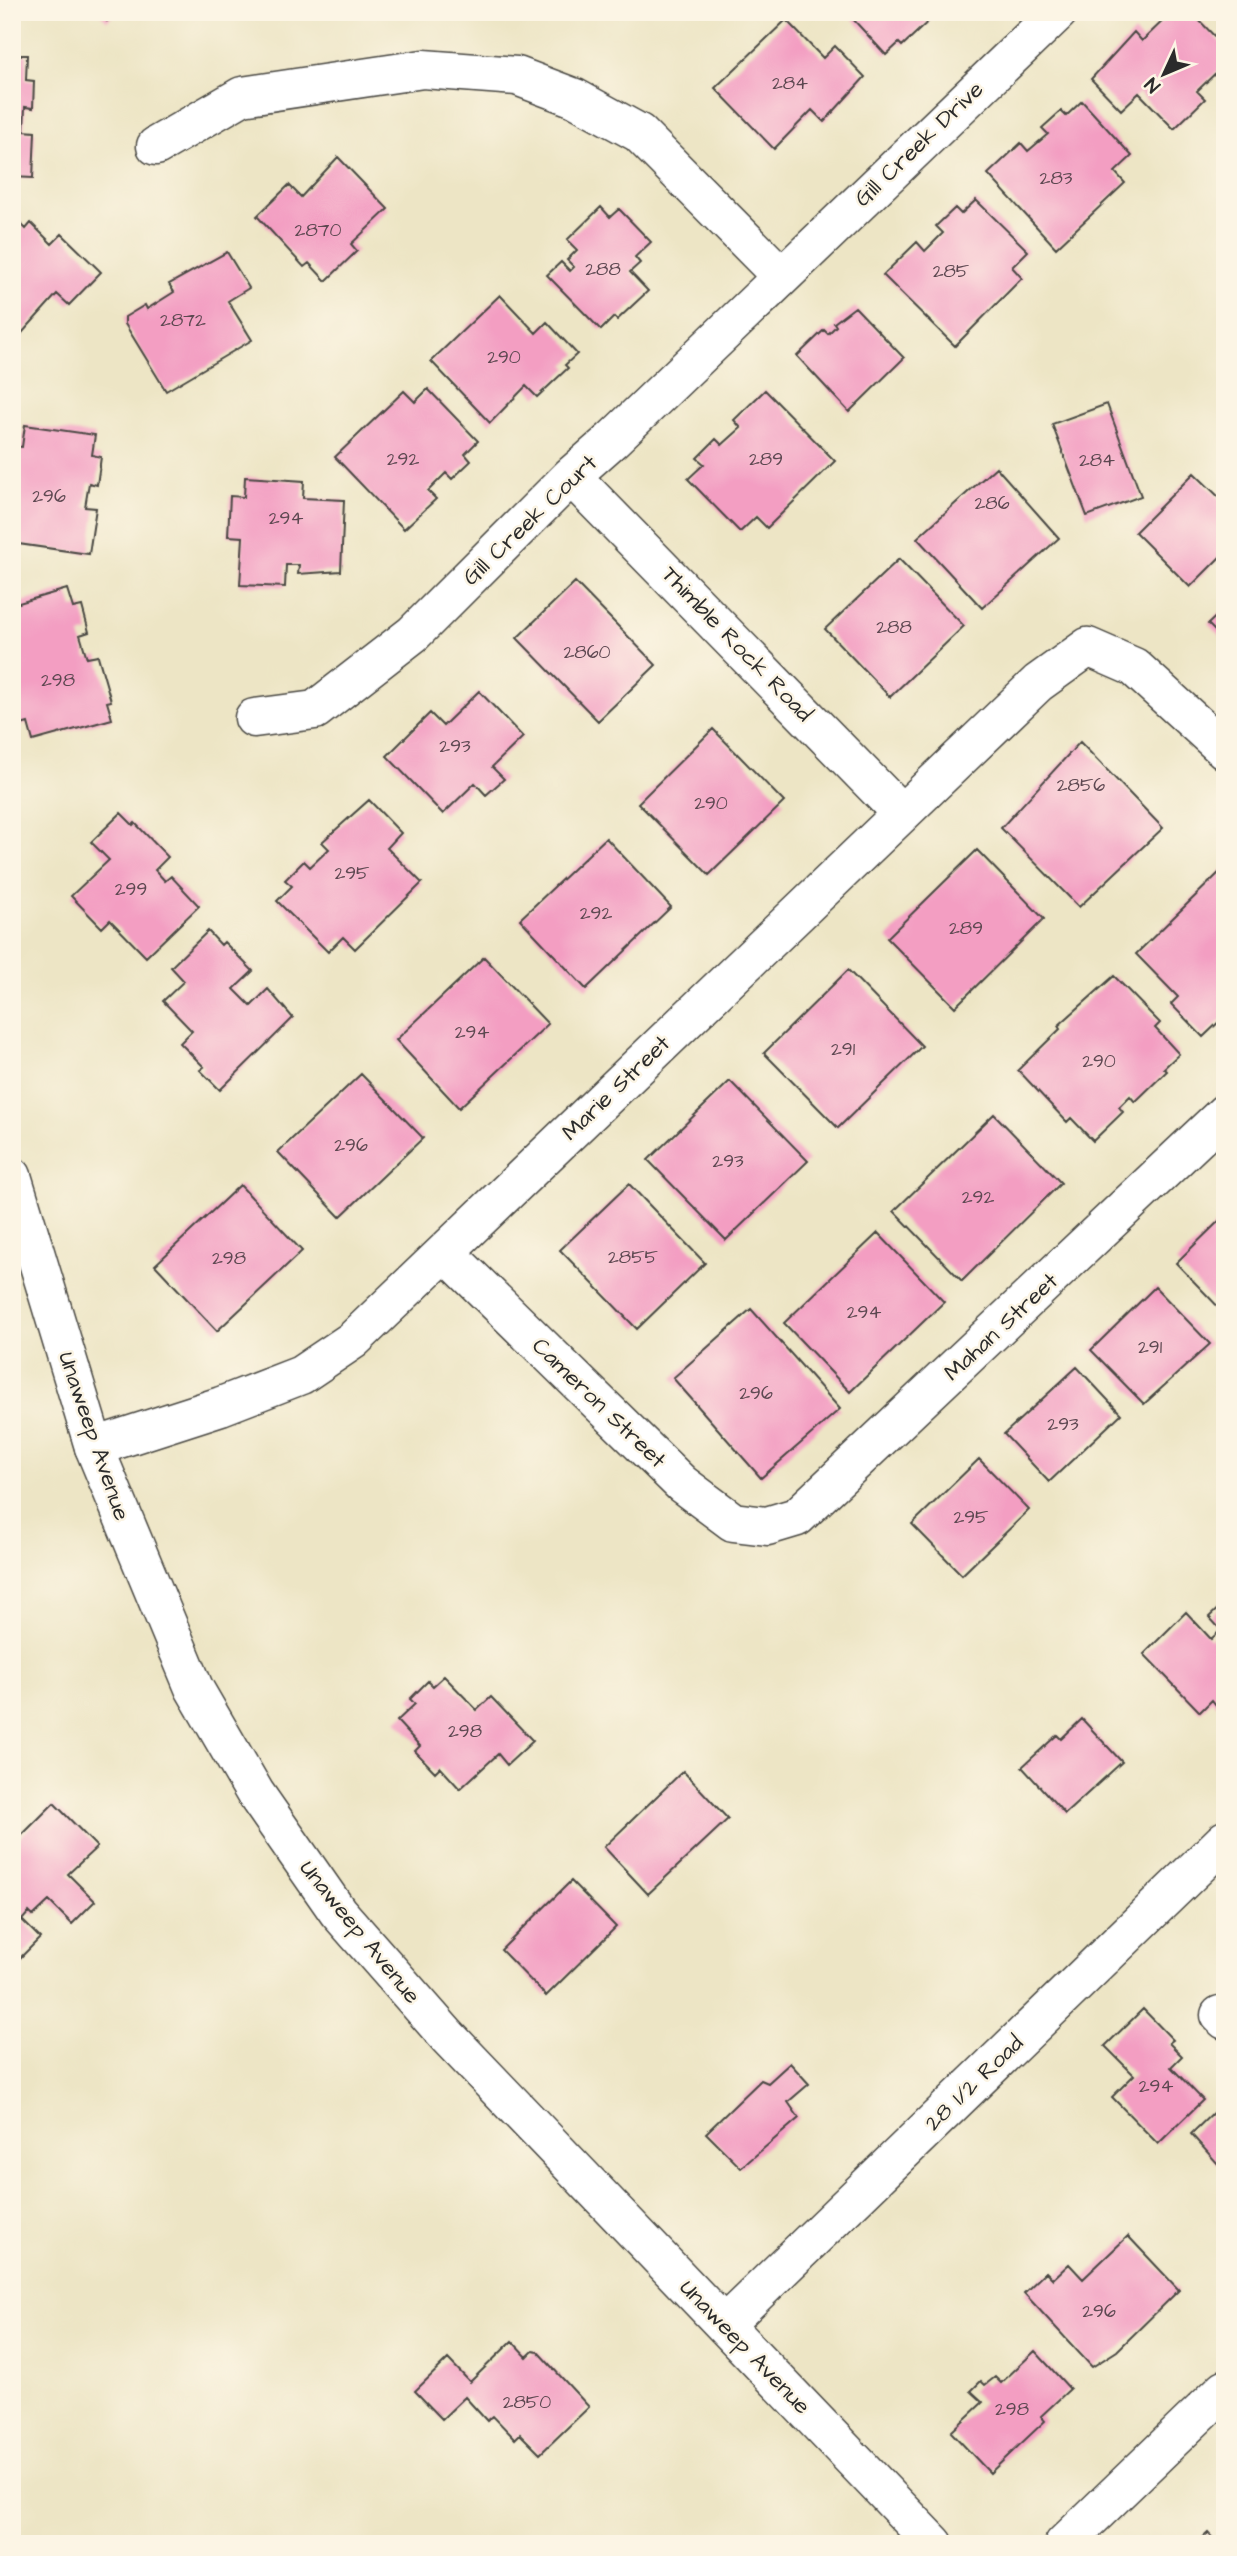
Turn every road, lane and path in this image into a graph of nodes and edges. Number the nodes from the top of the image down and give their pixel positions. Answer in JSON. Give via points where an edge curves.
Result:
{"nodes":[{"id":1,"x":1058,"y":12,"type":"edge"},
{"id":2,"x":156,"y":146,"type":"dead end"},
{"id":3,"x":781,"y":276,"type":"junction"},
{"id":4,"x":571,"y":476,"type":"junction"},
{"id":5,"x":254,"y":718,"type":"dead end"},
{"id":6,"x":1225,"y":750,"type":"edge"},
{"id":7,"x":901,"y":813,"type":"junction"},
{"id":8,"x":1225,"y":1113,"type":"edge"},
{"id":9,"x":12,"y":1176,"type":"edge"},
{"id":10,"x":446,"y":1253,"type":"junction"},
{"id":11,"x":94,"y":1447,"type":"junction"},
{"id":12,"x":768,"y":1526,"type":"joint"},
{"id":13,"x":1225,"y":1840,"type":"edge"},
{"id":14,"x":724,"y":2325,"type":"junction"},
{"id":15,"x":1225,"y":2389,"type":"edge"},
{"id":16,"x":934,"y":2544,"type":"edge"},
{"id":17,"x":1065,"y":2544,"type":"edge"}],
"edges":[{"from":1,"to":3,"type":"street","name":"Gill Creek Drive"},
{"from":2,"to":3,"type":"street","via":[[242,96],[423,69],[517,76],[575,98],[639,133]]},
{"from":3,"to":4,"type":"street","name":"Gill Creek Court"},
{"from":4,"to":5,"type":"street","name":"Gill Creek Court","via":[[413,634],[316,710]]},
{"from":4,"to":7,"type":"street","name":"Thimble Rock Road"},
{"from":6,"to":7,"type":"street","name":"Marie Street","via":[[1134,667],[1088,646],[1038,683]]},
{"from":7,"to":10,"type":"street","name":"Marie Street"},
{"from":8,"to":12,"type":"street","name":"Mahan Street","via":[[797,1517]]},
{"from":9,"to":11,"type":"street","name":"Unaweep Avenue"},
{"from":10,"to":11,"type":"street","name":"Marie Street","via":[[353,1340],[301,1375]]},
{"from":10,"to":12,"type":"street","name":"Cameron Street","via":[[682,1484],[733,1522]]},
{"from":11,"to":14,"type":"street","name":"Unaweep Avenue","via":[[194,1688],[255,1793],[338,1912],[447,2036]]},
{"from":13,"to":14,"type":"street","name":"28 1/2 Road"},
{"from":14,"to":16,"type":"street","name":"Unaweep Avenue"},
{"from":15,"to":17,"type":"street"}]}
